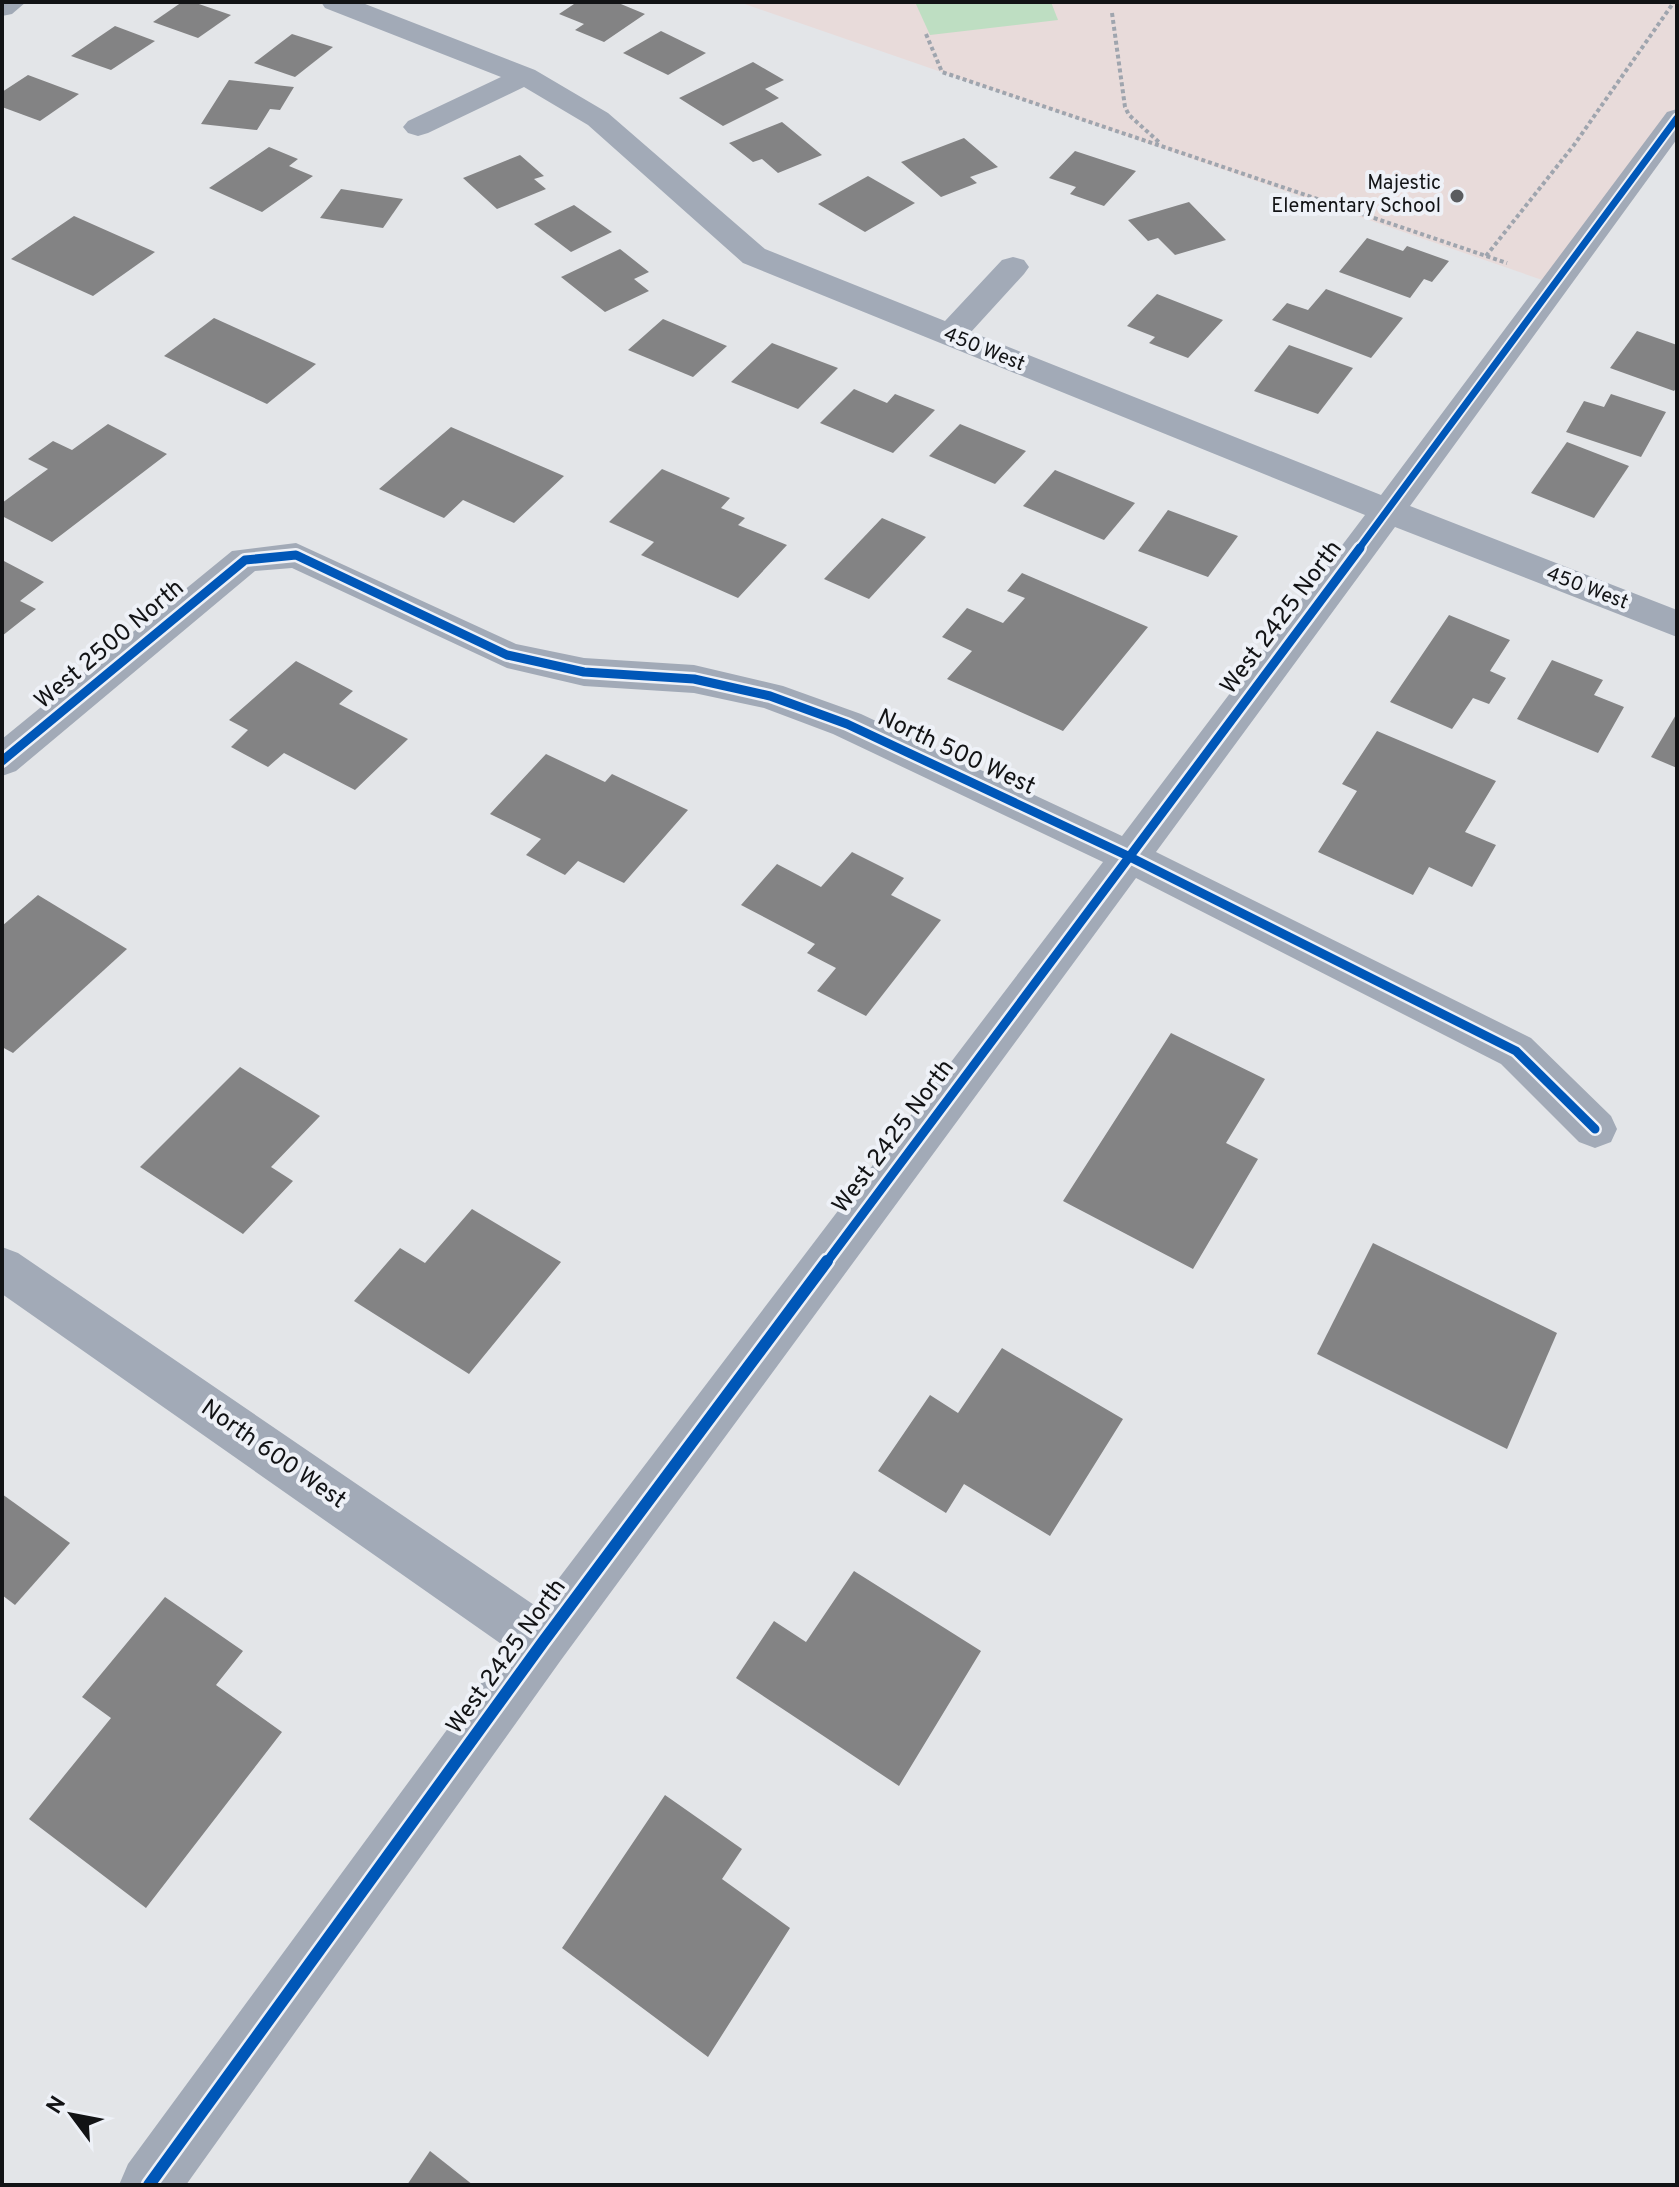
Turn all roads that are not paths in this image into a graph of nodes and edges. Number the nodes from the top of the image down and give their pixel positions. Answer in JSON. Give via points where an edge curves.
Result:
{"nodes":[{"id":1,"x":12,"y":2,"type":"edge"},
{"id":2,"x":335,"y":2,"type":"edge"},
{"id":3,"x":2,"y":8,"type":"edge"},
{"id":4,"x":525,"y":76,"type":"junction"},
{"id":5,"x":1677,"y":118,"type":"edge"},
{"id":6,"x":418,"y":127,"type":"dead end"},
{"id":7,"x":1013,"y":267,"type":"dead end"},
{"id":8,"x":949,"y":336,"type":"junction"},
{"id":9,"x":1387,"y":511,"type":"junction"},
{"id":10,"x":245,"y":560,"type":"joint"},
{"id":11,"x":1677,"y":624,"type":"edge"},
{"id":12,"x":2,"y":761,"type":"edge"},
{"id":13,"x":1128,"y":856,"type":"junction"},
{"id":14,"x":1595,"y":1129,"type":"dead end"},
{"id":15,"x":2,"y":1268,"type":"edge"},
{"id":16,"x":543,"y":1642,"type":"junction"},
{"id":17,"x":149,"y":2185,"type":"edge"}],
"edges":[{"from":1,"to":3,"type":"street"},
{"from":2,"to":4,"type":"street","name":"450 West"},
{"from":4,"to":6,"type":"street"},
{"from":4,"to":8,"type":"street","name":"450 West","via":[[598,119],[754,256]]},
{"from":5,"to":9,"type":"street","name":"West 2425 North","via":[[1653,171]]},
{"from":7,"to":8,"type":"street"},
{"from":8,"to":9,"type":"street","name":"450 West"},
{"from":9,"to":11,"type":"street","name":"450 West"},
{"from":9,"to":13,"type":"street","name":"West 2425 North"},
{"from":10,"to":12,"type":"street","name":"West 2500 North"},
{"from":10,"to":13,"type":"street","name":"North 500 West","via":[[296,555],[507,655],[584,672],[694,679],[770,696],[847,724]]},
{"from":13,"to":14,"type":"street","name":"North 500 West","via":[[1516,1051]]},
{"from":13,"to":16,"type":"street","name":"West 2425 North"},
{"from":15,"to":16,"type":"street","name":"North 600 West"},
{"from":16,"to":17,"type":"street","name":"West 2425 North"}]}
